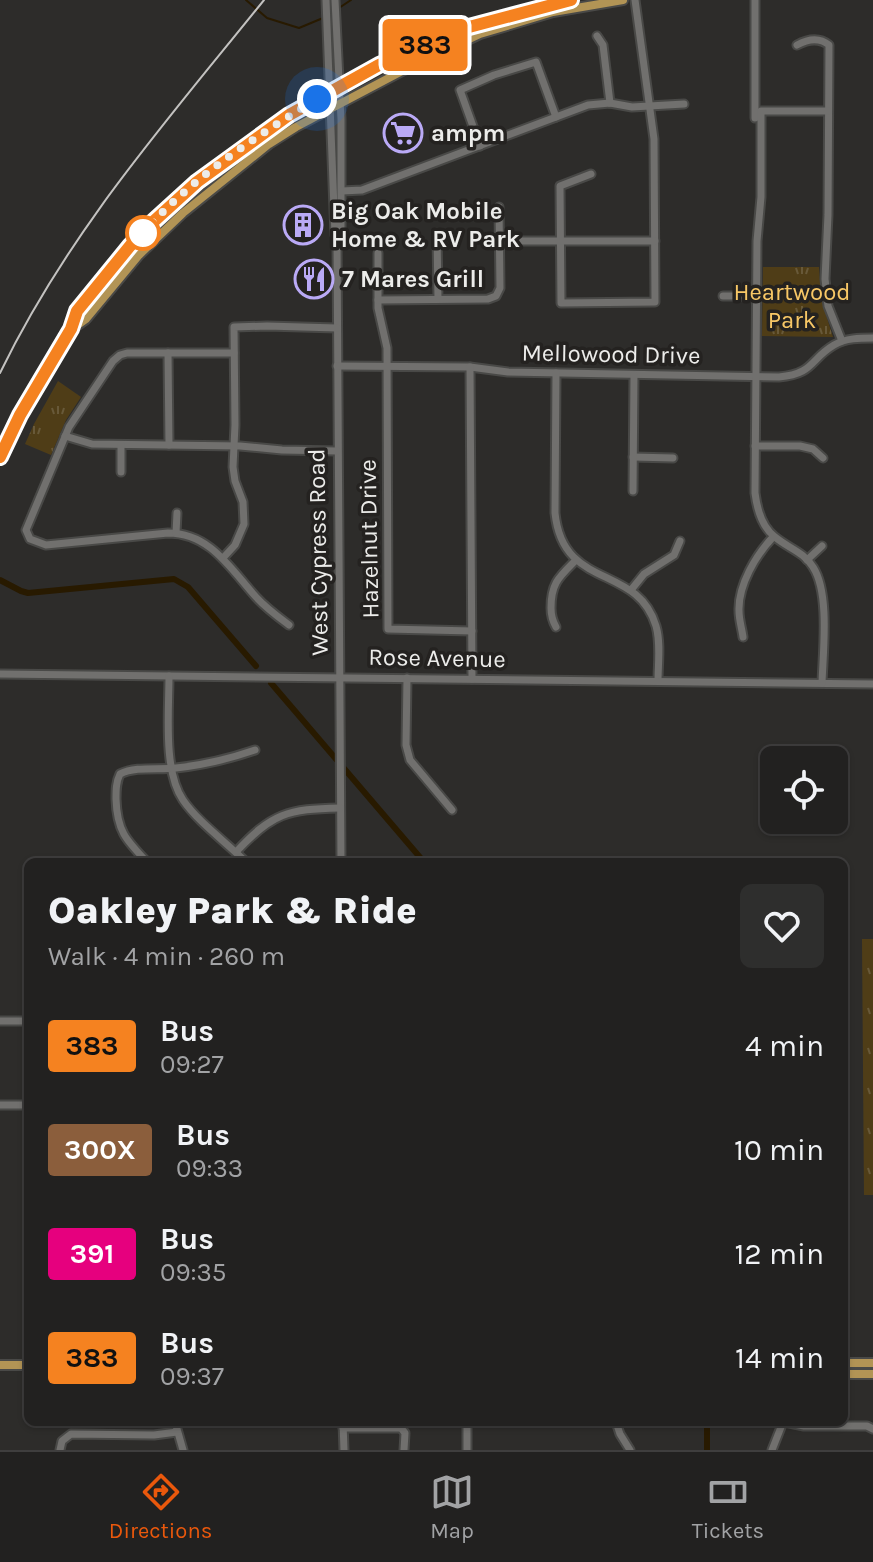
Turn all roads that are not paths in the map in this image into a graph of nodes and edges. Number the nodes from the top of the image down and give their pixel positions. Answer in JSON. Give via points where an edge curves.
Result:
{"nodes":[{"id":1,"x":335,"y":0,"type":"edge"},
{"id":2,"x":570,"y":0,"type":"edge"},
{"id":3,"x":623,"y":0,"type":"edge"},
{"id":4,"x":635,"y":0,"type":"edge"},
{"id":5,"x":755,"y":0,"type":"edge"},
{"id":6,"x":326,"y":2,"type":"edge"},
{"id":7,"x":597,"y":36,"type":"dead end"},
{"id":8,"x":797,"y":45,"type":"dead end"},
{"id":9,"x":339,"y":86,"type":"junction"},
{"id":10,"x":330,"y":92,"type":"junction"},
{"id":11,"x":340,"y":103,"type":"junction"},
{"id":12,"x":610,"y":103,"type":"junction"},
{"id":13,"x":684,"y":104,"type":"dead end"},
{"id":14,"x":650,"y":105,"type":"junction"},
{"id":15,"x":330,"y":108,"type":"junction"},
{"id":16,"x":828,"y":111,"type":"junction"},
{"id":17,"x":556,"y":117,"type":"junction"},
{"id":18,"x":755,"y":118,"type":"dead end"},
{"id":19,"x":480,"y":146,"type":"junction"},
{"id":20,"x":591,"y":174,"type":"dead end"},
{"id":21,"x":342,"y":191,"type":"junction"},
{"id":22,"x":499,"y":207,"type":"dead end"},
{"id":23,"x":437,"y":233,"type":"dead end"},
{"id":24,"x":561,"y":240,"type":"junction"},
{"id":25,"x":499,"y":241,"type":"junction"},
{"id":26,"x":655,"y":241,"type":"junction"},
{"id":27,"x":337,"y":242,"type":"junction"},
{"id":28,"x":378,"y":253,"type":"dead end"},
{"id":29,"x":723,"y":296,"type":"dead end"},
{"id":30,"x":757,"y":296,"type":"junction"},
{"id":31,"x":438,"y":299,"type":"junction"},
{"id":32,"x":378,"y":300,"type":"junction"},
{"id":33,"x":337,"y":328,"type":"junction"},
{"id":34,"x":71,"y":329,"type":"junction"},
{"id":35,"x":873,"y":338,"type":"edge"},
{"id":36,"x":842,"y":341,"type":"junction"},
{"id":37,"x":168,"y":353,"type":"junction"},
{"id":38,"x":234,"y":353,"type":"junction"},
{"id":39,"x":337,"y":366,"type":"junction"},
{"id":40,"x":387,"y":366,"type":"junction"},
{"id":41,"x":470,"y":367,"type":"junction"},
{"id":42,"x":556,"y":373,"type":"junction"},
{"id":43,"x":634,"y":375,"type":"junction"},
{"id":44,"x":756,"y":376,"type":"junction"},
{"id":45,"x":65,"y":436,"type":"junction"},
{"id":46,"x":121,"y":445,"type":"junction"},
{"id":47,"x":169,"y":445,"type":"junction"},
{"id":48,"x":233,"y":446,"type":"junction"},
{"id":49,"x":755,"y":446,"type":"junction"},
{"id":50,"x":337,"y":451,"type":"junction"},
{"id":51,"x":0,"y":457,"type":"edge"},
{"id":52,"x":633,"y":457,"type":"junction"},
{"id":53,"x":673,"y":458,"type":"dead end"},
{"id":54,"x":823,"y":458,"type":"dead end"},
{"id":55,"x":121,"y":472,"type":"dead end"},
{"id":56,"x":633,"y":491,"type":"dead end"},
{"id":57,"x":177,"y":513,"type":"dead end"},
{"id":58,"x":176,"y":533,"type":"junction"},
{"id":59,"x":773,"y":537,"type":"junction"},
{"id":60,"x":680,"y":541,"type":"dead end"},
{"id":61,"x":822,"y":546,"type":"dead end"},
{"id":62,"x":223,"y":558,"type":"junction"},
{"id":63,"x":576,"y":560,"type":"junction"},
{"id":64,"x":807,"y":560,"type":"junction"},
{"id":65,"x":631,"y":590,"type":"junction"},
{"id":66,"x":289,"y":625,"type":"dead end"},
{"id":67,"x":556,"y":627,"type":"dead end"},
{"id":68,"x":472,"y":631,"type":"junction"},
{"id":69,"x":743,"y":637,"type":"dead end"},
{"id":70,"x":0,"y":674,"type":"edge"},
{"id":71,"x":169,"y":676,"type":"junction"},
{"id":72,"x":339,"y":678,"type":"junction"},
{"id":73,"x":407,"y":678,"type":"junction"},
{"id":74,"x":472,"y":679,"type":"junction"},
{"id":75,"x":658,"y":681,"type":"junction"},
{"id":76,"x":822,"y":683,"type":"junction"},
{"id":77,"x":873,"y":684,"type":"edge"},
{"id":78,"x":255,"y":750,"type":"dead end"},
{"id":79,"x":171,"y":768,"type":"junction"},
{"id":80,"x":340,"y":808,"type":"junction"},
{"id":81,"x":452,"y":810,"type":"dead end"},
{"id":82,"x":236,"y":852,"type":"junction"},
{"id":83,"x":143,"y":858,"type":"edge"},
{"id":84,"x":242,"y":858,"type":"edge"},
{"id":85,"x":341,"y":858,"type":"edge"},
{"id":86,"x":0,"y":1021,"type":"edge"},
{"id":87,"x":24,"y":1021,"type":"edge"},
{"id":88,"x":0,"y":1105,"type":"edge"},
{"id":89,"x":24,"y":1105,"type":"edge"},
{"id":90,"x":848,"y":1363,"type":"edge"},
{"id":91,"x":873,"y":1363,"type":"edge"},
{"id":92,"x":0,"y":1365,"type":"edge"},
{"id":93,"x":24,"y":1365,"type":"edge"},
{"id":94,"x":848,"y":1374,"type":"edge"},
{"id":95,"x":873,"y":1374,"type":"edge"},
{"id":96,"x":176,"y":1426,"type":"edge"},
{"id":97,"x":343,"y":1426,"type":"edge"},
{"id":98,"x":362,"y":1426,"type":"edge"},
{"id":99,"x":467,"y":1426,"type":"edge"},
{"id":100,"x":617,"y":1426,"type":"edge"},
{"id":101,"x":781,"y":1426,"type":"edge"},
{"id":102,"x":804,"y":1426,"type":"edge"},
{"id":103,"x":848,"y":1426,"type":"edge"},
{"id":104,"x":848,"y":1426,"type":"edge"},
{"id":105,"x":873,"y":1429,"type":"edge"},
{"id":106,"x":177,"y":1432,"type":"junction"},
{"id":107,"x":60,"y":1450,"type":"edge"},
{"id":108,"x":183,"y":1450,"type":"edge"},
{"id":109,"x":344,"y":1450,"type":"edge"},
{"id":110,"x":404,"y":1450,"type":"edge"},
{"id":111,"x":467,"y":1450,"type":"edge"},
{"id":112,"x":630,"y":1450,"type":"edge"},
{"id":113,"x":772,"y":1450,"type":"edge"}],
"edges":[{"from":1,"to":9,"type":"street","name":"West Cypress Road"},
{"from":2,"to":9,"type":"main road","via":[[469,27]]},
{"from":3,"to":11,"type":"main road","via":[[553,12],[480,34]]},
{"from":4,"to":14,"type":"street"},
{"from":5,"to":18,"type":"street"},
{"from":6,"to":10,"type":"street","name":"West Cypress Road"},
{"from":7,"to":12,"type":"street","via":[[603,45]]},
{"from":8,"to":16,"type":"street","via":[[823,40],[829,45]]},
{"from":9,"to":10,"type":"main road"},
{"from":9,"to":11,"type":"street","name":"West Cypress Road"},
{"from":10,"to":15,"type":"street","name":"West Cypress Road"},
{"from":10,"to":34,"type":"main road","via":[[250,142],[173,203],[99,283],[77,311]]},
{"from":11,"to":15,"type":"main road"},
{"from":11,"to":21,"type":"street","name":"West Cypress Road"},
{"from":12,"to":14,"type":"street"},
{"from":12,"to":17,"type":"street"},
{"from":13,"to":14,"type":"street"},
{"from":14,"to":26,"type":"street"},
{"from":15,"to":27,"type":"street","name":"West Cypress Road"},
{"from":15,"to":34,"type":"main road","via":[[269,144],[208,191]]},
{"from":16,"to":30,"type":"street","via":[[761,111]]},
{"from":16,"to":36,"type":"street","via":[[825,279],[828,306]]},
{"from":17,"to":19,"type":"street"},
{"from":17,"to":19,"type":"street","via":[[536,62],[494,75],[460,90]]},
{"from":19,"to":21,"type":"street","via":[[362,190]]},
{"from":20,"to":24,"type":"street","via":[[560,186]]},
{"from":21,"to":27,"type":"street","name":"West Cypress Road"},
{"from":22,"to":25,"type":"street"},
{"from":23,"to":31,"type":"street"},
{"from":24,"to":25,"type":"street"},
{"from":24,"to":26,"type":"street"},
{"from":24,"to":26,"type":"street","via":[[561,303],[655,302]]},
{"from":25,"to":31,"type":"street","via":[[496,296]]},
{"from":27,"to":33,"type":"street","name":"West Cypress Road"},
{"from":28,"to":32,"type":"street"},
{"from":29,"to":30,"type":"street"},
{"from":30,"to":44,"type":"street"},
{"from":31,"to":32,"type":"street"},
{"from":32,"to":40,"type":"street"},
{"from":33,"to":38,"type":"street","via":[[235,326]]},
{"from":33,"to":39,"type":"street","name":"West Cypress Road"},
{"from":34,"to":51,"type":"main road"},
{"from":35,"to":36,"type":"street"},
{"from":36,"to":44,"type":"street","name":"Mellowood Drive","via":[[801,372]]},
{"from":37,"to":38,"type":"street"},
{"from":37,"to":45,"type":"street","via":[[120,355]]},
{"from":37,"to":47,"type":"street"},
{"from":38,"to":48,"type":"street"},
{"from":39,"to":40,"type":"street","name":"Mellowood Drive"},
{"from":39,"to":50,"type":"street","name":"West Cypress Road"},
{"from":40,"to":41,"type":"street","name":"Mellowood Drive"},
{"from":40,"to":68,"type":"street","name":"Hazelnut Drive","via":[[388,629]]},
{"from":41,"to":42,"type":"street","name":"Mellowood Drive"},
{"from":41,"to":68,"type":"street"},
{"from":42,"to":43,"type":"street","name":"Mellowood Drive"},
{"from":42,"to":63,"type":"street","via":[[555,513],[559,536]]},
{"from":43,"to":44,"type":"street","name":"Mellowood Drive"},
{"from":43,"to":52,"type":"street"},
{"from":44,"to":49,"type":"street"},
{"from":45,"to":46,"type":"street"},
{"from":45,"to":58,"type":"street","via":[[28,523],[30,539],[59,545]]},
{"from":46,"to":47,"type":"street"},
{"from":46,"to":55,"type":"street"},
{"from":47,"to":48,"type":"street"},
{"from":48,"to":50,"type":"street"},
{"from":48,"to":62,"type":"street","via":[[244,524]]},
{"from":49,"to":54,"type":"street","via":[[800,446]]},
{"from":49,"to":59,"type":"street","via":[[756,506]]},
{"from":50,"to":72,"type":"street","name":"West Cypress Road"},
{"from":52,"to":53,"type":"street"},
{"from":52,"to":56,"type":"street"},
{"from":57,"to":58,"type":"street"},
{"from":58,"to":62,"type":"street","via":[[198,539]]},
{"from":59,"to":64,"type":"street"},
{"from":59,"to":69,"type":"street","via":[[759,554],[740,599]]},
{"from":60,"to":65,"type":"street","via":[[674,555],[644,574]]},
{"from":61,"to":64,"type":"street"},
{"from":62,"to":66,"type":"street","via":[[268,610]]},
{"from":63,"to":65,"type":"street"},
{"from":63,"to":67,"type":"street","via":[[551,593]]},
{"from":64,"to":76,"type":"street","via":[[821,582],[823,598]]},
{"from":65,"to":75,"type":"street","via":[[656,627]]},
{"from":68,"to":74,"type":"street"},
{"from":70,"to":71,"type":"street","name":"Rose Avenue"},
{"from":71,"to":72,"type":"street","name":"Rose Avenue"},
{"from":71,"to":79,"type":"street"},
{"from":72,"to":73,"type":"street","name":"Rose Avenue"},
{"from":72,"to":80,"type":"street","name":"West Cypress Road"},
{"from":73,"to":74,"type":"street","name":"Rose Avenue"},
{"from":73,"to":81,"type":"street","via":[[410,760]]},
{"from":74,"to":75,"type":"street","name":"Rose Avenue"},
{"from":75,"to":76,"type":"street","name":"Rose Avenue"},
{"from":76,"to":77,"type":"street","name":"Rose Avenue"},
{"from":78,"to":79,"type":"street"},
{"from":79,"to":82,"type":"street","via":[[189,808]]},
{"from":79,"to":83,"type":"street","via":[[126,771],[117,780],[118,824]]},
{"from":80,"to":82,"type":"street","via":[[285,814],[261,826]]},
{"from":80,"to":85,"type":"street","name":"West Cypress Road"},
{"from":82,"to":84,"type":"street"},
{"from":86,"to":87,"type":"street"},
{"from":88,"to":89,"type":"street"},
{"from":90,"to":91,"type":"main road"},
{"from":92,"to":93,"type":"main road"},
{"from":94,"to":95,"type":"main road"},
{"from":96,"to":106,"type":"street"},
{"from":97,"to":109,"type":"street"},
{"from":98,"to":110,"type":"street","via":[[401,1428]]},
{"from":99,"to":111,"type":"street"},
{"from":100,"to":112,"type":"street"},
{"from":101,"to":113,"type":"street"},
{"from":102,"to":103,"type":"street"},
{"from":104,"to":105,"type":"street"},
{"from":106,"to":107,"type":"street","via":[[71,1434]]},
{"from":106,"to":108,"type":"street"}]}
